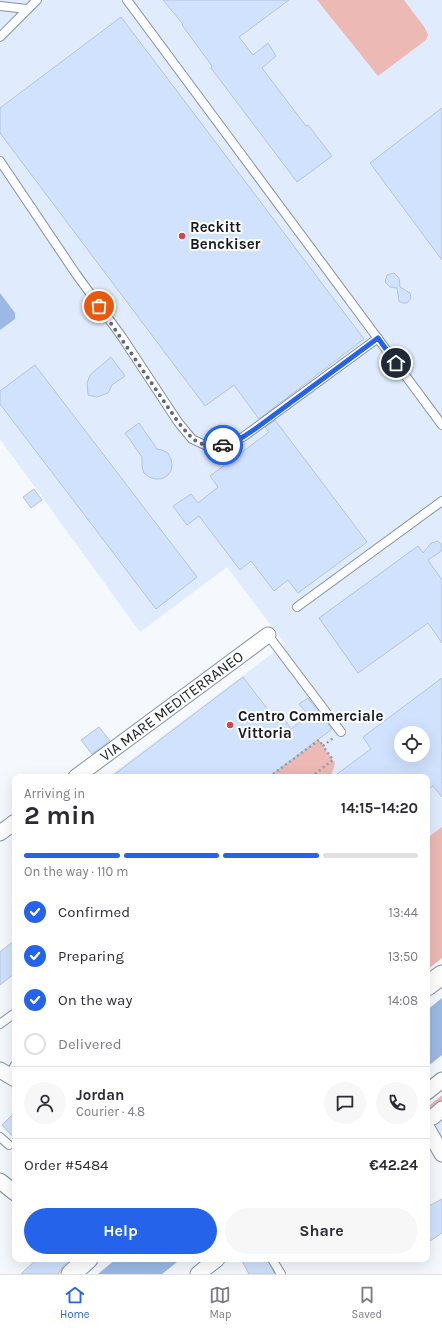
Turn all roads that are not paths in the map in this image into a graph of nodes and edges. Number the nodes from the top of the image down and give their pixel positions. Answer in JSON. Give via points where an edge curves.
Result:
{"nodes":[{"id":1,"x":37,"y":0,"type":"edge"},
{"id":2,"x":127,"y":0,"type":"edge"},
{"id":3,"x":0,"y":6,"type":"edge"},
{"id":4,"x":27,"y":9,"type":"junction"},
{"id":5,"x":0,"y":37,"type":"edge"},
{"id":6,"x":0,"y":161,"type":"edge"},
{"id":7,"x":378,"y":338,"type":"junction"},
{"id":8,"x":442,"y":425,"type":"edge"},
{"id":9,"x":442,"y":501,"type":"edge"},
{"id":10,"x":297,"y":607,"type":"dead end"},
{"id":11,"x":268,"y":635,"type":"joint"},
{"id":12,"x":341,"y":732,"type":"road end"},
{"id":13,"x":80,"y":774,"type":"edge"},
{"id":14,"x":12,"y":824,"type":"edge"},
{"id":15,"x":0,"y":833,"type":"edge"},
{"id":16,"x":442,"y":975,"type":"edge"},
{"id":17,"x":430,"y":984,"type":"edge"},
{"id":18,"x":12,"y":1015,"type":"edge"},
{"id":19,"x":0,"y":1024,"type":"edge"},
{"id":20,"x":442,"y":1080,"type":"edge"},
{"id":21,"x":430,"y":1090,"type":"edge"},
{"id":22,"x":434,"y":1118,"type":"edge"},
{"id":23,"x":0,"y":1137,"type":"edge"},
{"id":24,"x":9,"y":1145,"type":"dead end"},
{"id":25,"x":442,"y":1154,"type":"edge"},
{"id":26,"x":0,"y":1181,"type":"edge"},
{"id":27,"x":12,"y":1191,"type":"edge"},
{"id":28,"x":84,"y":1262,"type":"edge"},
{"id":29,"x":213,"y":1262,"type":"edge"},
{"id":30,"x":274,"y":1262,"type":"edge"},
{"id":31,"x":71,"y":1274,"type":"edge"},
{"id":32,"x":198,"y":1274,"type":"edge"},
{"id":33,"x":281,"y":1274,"type":"edge"}],
"edges":[{"from":1,"to":4,"type":"lane"},
{"from":2,"to":7,"type":"lane"},
{"from":3,"to":4,"type":"lane"},
{"from":4,"to":5,"type":"lane"},
{"from":6,"to":7,"type":"lane","via":[[192,439],[207,446],[225,445],[243,437]]},
{"from":7,"to":8,"type":"lane"},
{"from":9,"to":10,"type":"lane"},
{"from":11,"to":12,"type":"lane"},
{"from":11,"to":13,"type":"street","name":"VIA MARE MEDITERRANEO"},
{"from":14,"to":15,"type":"street"},
{"from":16,"to":17,"type":"street"},
{"from":18,"to":19,"type":"lane"},
{"from":20,"to":21,"type":"street"},
{"from":22,"to":25,"type":"street"},
{"from":23,"to":24,"type":"lane"},
{"from":26,"to":27,"type":"street"},
{"from":28,"to":31,"type":"street"},
{"from":29,"to":32,"type":"street"},
{"from":30,"to":33,"type":"lane"}]}
